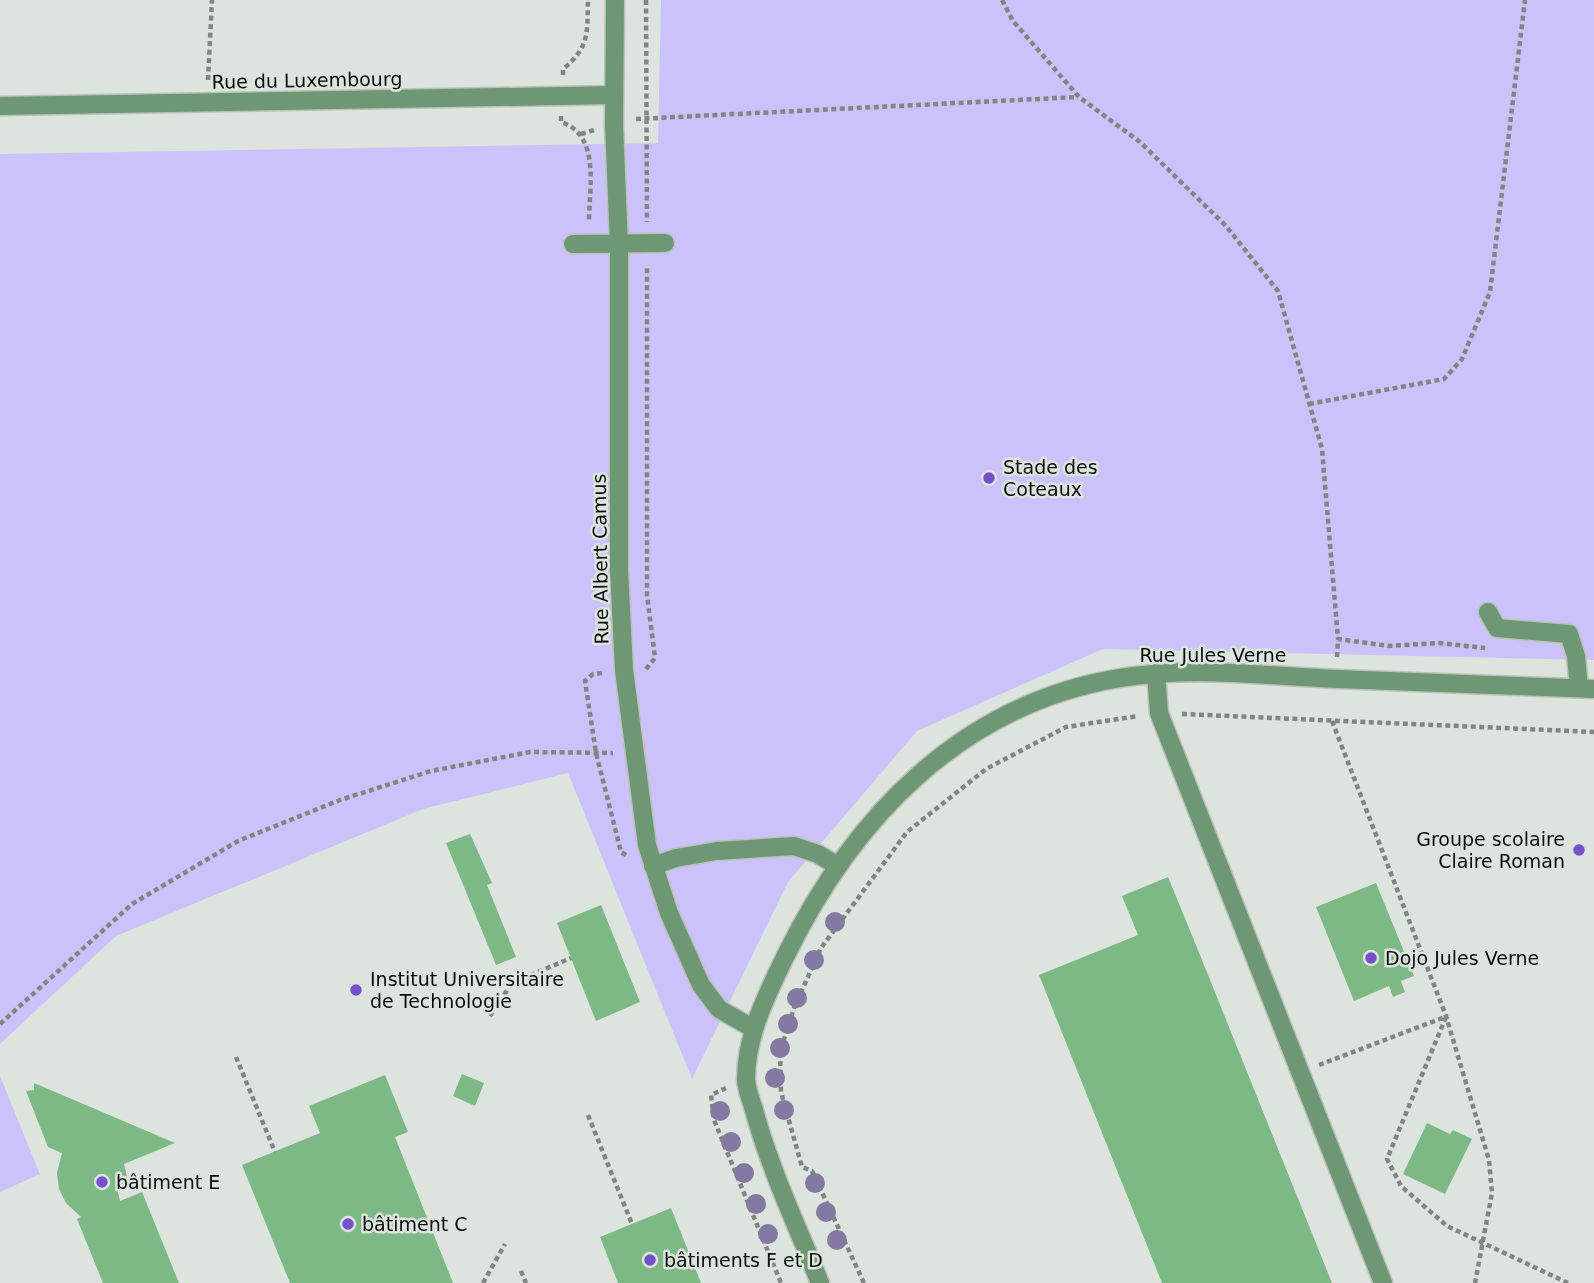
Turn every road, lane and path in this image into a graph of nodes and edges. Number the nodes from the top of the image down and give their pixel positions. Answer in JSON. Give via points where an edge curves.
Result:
{"nodes":[{"id":1,"x":212,"y":0,"type":"edge"},
{"id":2,"x":615,"y":0,"type":"edge"},
{"id":3,"x":1002,"y":0,"type":"edge"},
{"id":4,"x":1525,"y":0,"type":"edge"},
{"id":5,"x":614,"y":95,"type":"junction"},
{"id":6,"x":1079,"y":97,"type":"junction"},
{"id":7,"x":207,"y":103,"type":"junction"},
{"id":8,"x":0,"y":106,"type":"edge"},
{"id":9,"x":614,"y":125,"type":"junction"},
{"id":10,"x":581,"y":134,"type":"dead end"},
{"id":11,"x":665,"y":243,"type":"dead end"},
{"id":12,"x":573,"y":244,"type":"dead end"},
{"id":13,"x":619,"y":244,"type":"junction"},
{"id":14,"x":1309,"y":404,"type":"junction"},
{"id":15,"x":1488,"y":612,"type":"dead end"},
{"id":16,"x":1338,"y":639,"type":"junction"},
{"id":17,"x":1493,"y":649,"type":"dead end"},
{"id":18,"x":1157,"y":673,"type":"junction"},
{"id":19,"x":1336,"y":679,"type":"junction"},
{"id":20,"x":1586,"y":689,"type":"edge"},
{"id":21,"x":1159,"y":713,"type":"junction"},
{"id":22,"x":1332,"y":721,"type":"junction"},
{"id":23,"x":1594,"y":732,"type":"edge"},
{"id":24,"x":635,"y":753,"type":"junction"},
{"id":25,"x":836,"y":865,"type":"junction"},
{"id":26,"x":653,"y":866,"type":"junction"},
{"id":27,"x":571,"y":958,"type":"dead end"},
{"id":28,"x":489,"y":1016,"type":"dead end"},
{"id":29,"x":1446,"y":1016,"type":"junction"},
{"id":30,"x":0,"y":1024,"type":"edge"},
{"id":31,"x":754,"y":1029,"type":"junction"},
{"id":32,"x":236,"y":1057,"type":"dead end"},
{"id":33,"x":1300,"y":1072,"type":"junction"},
{"id":34,"x":746,"y":1080,"type":"junction"},
{"id":35,"x":588,"y":1115,"type":"dead end"},
{"id":36,"x":275,"y":1152,"type":"dead end"},
{"id":37,"x":632,"y":1224,"type":"dead end"},
{"id":38,"x":1483,"y":1243,"type":"junction"},
{"id":39,"x":505,"y":1244,"type":"dead end"},
{"id":40,"x":521,"y":1271,"type":"dead end"},
{"id":41,"x":483,"y":1283,"type":"edge"},
{"id":42,"x":526,"y":1283,"type":"edge"},
{"id":43,"x":781,"y":1283,"type":"edge"},
{"id":44,"x":820,"y":1283,"type":"edge"},
{"id":45,"x":864,"y":1283,"type":"edge"},
{"id":46,"x":1383,"y":1283,"type":"edge"},
{"id":47,"x":1475,"y":1283,"type":"edge"},
{"id":48,"x":1568,"y":1283,"type":"edge"}],
"edges":[{"from":1,"to":7,"type":"path"},
{"from":2,"to":5,"type":"street","name":"Rue Albert Camus"},
{"from":3,"to":6,"type":"path","via":[[1013,21]]},
{"from":4,"to":14,"type":"path","via":[[1490,292],[1462,359],[1444,379]]},
{"from":5,"to":7,"type":"street","name":"Rue du Luxembourg"},
{"from":5,"to":9,"type":"street","name":"Rue Albert Camus"},
{"from":6,"to":9,"type":"path","via":[[646,116]]},
{"from":6,"to":14,"type":"path","via":[[1140,142],[1198,198],[1278,290]]},
{"from":7,"to":8,"type":"street","name":"Rue du Luxembourg"},
{"from":9,"to":10,"type":"path"},
{"from":9,"to":13,"type":"street","name":"Rue Albert Camus"},
{"from":11,"to":13,"type":"street"},
{"from":12,"to":13,"type":"street"},
{"from":13,"to":24,"type":"street","name":"Rue Albert Camus","via":[[619,570],[624,670]]},
{"from":14,"to":16,"type":"path","via":[[1322,449]]},
{"from":15,"to":20,"type":"street","via":[[1497,628],[1569,634]]},
{"from":16,"to":17,"type":"path","via":[[1389,646],[1438,643]]},
{"from":16,"to":19,"type":"path"},
{"from":18,"to":19,"type":"street","name":"Rue Jules Verne"},
{"from":18,"to":21,"type":"street"},
{"from":18,"to":25,"type":"street","name":"Rue Jules Verne","via":[[1081,687],[1024,707],[965,738],[906,784]]},
{"from":19,"to":20,"type":"street","name":"Rue Jules Verne"},
{"from":21,"to":22,"type":"path"},
{"from":21,"to":33,"type":"street"},
{"from":21,"to":45,"type":"path","via":[[1066,727],[986,769],[907,832],[821,948],[780,1052],[780,1092],[802,1167],[812,1171]]},
{"from":22,"to":23,"type":"path"},
{"from":22,"to":29,"type":"path"},
{"from":24,"to":26,"type":"street","name":"Rue Albert Camus"},
{"from":24,"to":30,"type":"path","via":[[530,752],[431,771],[340,800],[238,841],[131,904]]},
{"from":25,"to":26,"type":"street","via":[[794,846],[716,851]]},
{"from":25,"to":31,"type":"street","name":"Rue Jules Verne","via":[[801,923]]},
{"from":26,"to":31,"type":"street","name":"Rue Albert Camus","via":[[701,985],[719,1009]]},
{"from":27,"to":28,"type":"path","via":[[512,983]]},
{"from":29,"to":33,"type":"path"},
{"from":29,"to":38,"type":"path","via":[[1489,1160],[1492,1194]]},
{"from":29,"to":38,"type":"path","via":[[1387,1159],[1401,1186],[1447,1226]]},
{"from":31,"to":34,"type":"street"},
{"from":32,"to":36,"type":"path"},
{"from":33,"to":46,"type":"street"},
{"from":34,"to":43,"type":"path","via":[[711,1095],[714,1120]]},
{"from":34,"to":44,"type":"street","via":[[762,1141]]},
{"from":35,"to":37,"type":"path"},
{"from":38,"to":47,"type":"path"},
{"from":38,"to":48,"type":"path"},
{"from":39,"to":41,"type":"path"},
{"from":40,"to":42,"type":"path"}]}
